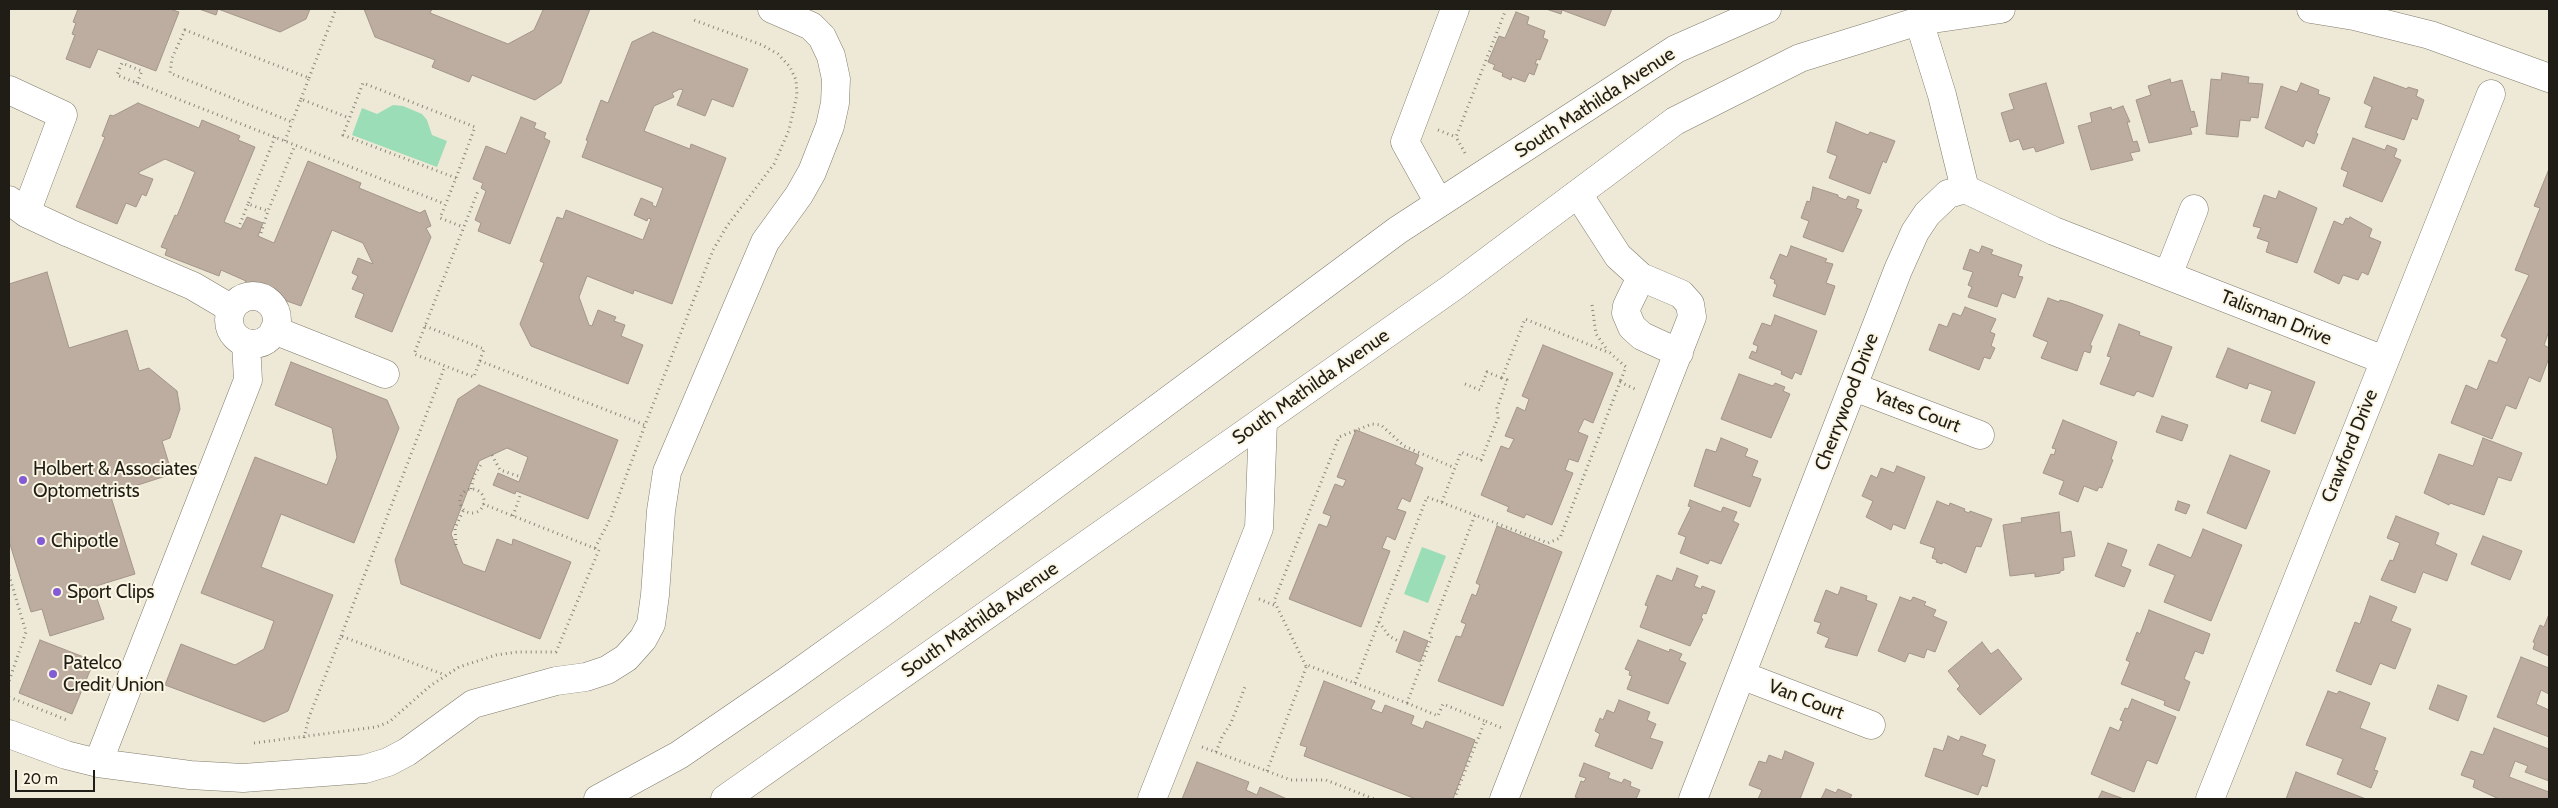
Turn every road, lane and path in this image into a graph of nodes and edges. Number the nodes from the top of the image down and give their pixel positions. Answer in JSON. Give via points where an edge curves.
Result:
{"nodes":[{"id":1,"x":336,"y":9,"type":"edge"},
{"id":2,"x":772,"y":9,"type":"edge"},
{"id":3,"x":1455,"y":9,"type":"edge"},
{"id":4,"x":1506,"y":9,"type":"edge"},
{"id":5,"x":1767,"y":9,"type":"edge"},
{"id":6,"x":2001,"y":9,"type":"edge"},
{"id":7,"x":2311,"y":9,"type":"edge"},
{"id":8,"x":1917,"y":15,"type":"edge"},
{"id":9,"x":691,"y":19,"type":"dead end"},
{"id":10,"x":309,"y":78,"type":"junction"},
{"id":11,"x":2549,"y":78,"type":"edge"},
{"id":12,"x":137,"y":83,"type":"junction"},
{"id":13,"x":9,"y":90,"type":"edge"},
{"id":14,"x":2491,"y":94,"type":"dead end"},
{"id":15,"x":301,"y":99,"type":"junction"},
{"id":16,"x":349,"y":118,"type":"junction"},
{"id":17,"x":292,"y":122,"type":"junction"},
{"id":18,"x":1433,"y":128,"type":"dead end"},
{"id":19,"x":275,"y":137,"type":"junction"},
{"id":20,"x":1456,"y":137,"type":"junction"},
{"id":21,"x":285,"y":141,"type":"junction"},
{"id":22,"x":295,"y":145,"type":"junction"},
{"id":23,"x":1466,"y":156,"type":"dead end"},
{"id":24,"x":456,"y":178,"type":"junction"},
{"id":25,"x":1965,"y":189,"type":"junction"},
{"id":26,"x":478,"y":191,"type":"dead end"},
{"id":27,"x":1578,"y":194,"type":"junction"},
{"id":28,"x":1439,"y":203,"type":"junction"},
{"id":29,"x":248,"y":204,"type":"junction"},
{"id":30,"x":445,"y":204,"type":"junction"},
{"id":31,"x":18,"y":206,"type":"edge"},
{"id":32,"x":2194,"y":209,"type":"dead end"},
{"id":33,"x":268,"y":211,"type":"junction"},
{"id":34,"x":240,"y":224,"type":"dead end"},
{"id":35,"x":464,"y":227,"type":"junction"},
{"id":36,"x":261,"y":233,"type":"dead end"},
{"id":37,"x":2168,"y":275,"type":"junction"},
{"id":38,"x":1641,"y":277,"type":"junction"},
{"id":39,"x":1592,"y":306,"type":"dead end"},
{"id":40,"x":232,"y":309,"type":"junction"},
{"id":41,"x":424,"y":326,"type":"junction"},
{"id":42,"x":274,"y":330,"type":"junction"},
{"id":43,"x":246,"y":343,"type":"junction"},
{"id":44,"x":1610,"y":353,"type":"junction"},
{"id":45,"x":1679,"y":353,"type":"junction"},
{"id":46,"x":2384,"y":360,"type":"junction"},
{"id":47,"x":480,"y":361,"type":"junction"},
{"id":48,"x":445,"y":366,"type":"junction"},
{"id":49,"x":385,"y":374,"type":"dead end"},
{"id":50,"x":1503,"y":378,"type":"junction"},
{"id":51,"x":1620,"y":382,"type":"junction"},
{"id":52,"x":1465,"y":384,"type":"dead end"},
{"id":53,"x":1854,"y":387,"type":"junction"},
{"id":54,"x":1661,"y":399,"type":"junction"},
{"id":55,"x":1262,"y":421,"type":"junction"},
{"id":56,"x":645,"y":425,"type":"junction"},
{"id":57,"x":1980,"y":435,"type":"dead end"},
{"id":58,"x":492,"y":454,"type":"dead end"},
{"id":59,"x":482,"y":463,"type":"dead end"},
{"id":60,"x":1455,"y":468,"type":"junction"},
{"id":61,"x":520,"y":477,"type":"dead end"},
{"id":62,"x":471,"y":489,"type":"junction"},
{"id":63,"x":520,"y":496,"type":"dead end"},
{"id":64,"x":1442,"y":502,"type":"junction"},
{"id":65,"x":483,"y":504,"type":"junction"},
{"id":66,"x":464,"y":509,"type":"junction"},
{"id":67,"x":1476,"y":515,"type":"junction"},
{"id":68,"x":513,"y":516,"type":"junction"},
{"id":69,"x":456,"y":545,"type":"dead end"},
{"id":70,"x":595,"y":548,"type":"junction"},
{"id":71,"x":9,"y":575,"type":"edge"},
{"id":72,"x":1251,"y":596,"type":"dead end"},
{"id":73,"x":1277,"y":606,"type":"junction"},
{"id":74,"x":1379,"y":622,"type":"junction"},
{"id":75,"x":341,"y":636,"type":"junction"},
{"id":76,"x":1400,"y":642,"type":"dead end"},
{"id":77,"x":1307,"y":667,"type":"junction"},
{"id":78,"x":445,"y":675,"type":"junction"},
{"id":79,"x":1741,"y":676,"type":"junction"},
{"id":80,"x":9,"y":681,"type":"edge"},
{"id":81,"x":1355,"y":683,"type":"junction"},
{"id":82,"x":1245,"y":687,"type":"dead end"},
{"id":83,"x":9,"y":697,"type":"edge"},
{"id":84,"x":1407,"y":703,"type":"junction"},
{"id":85,"x":67,"y":720,"type":"dead end"},
{"id":86,"x":1485,"y":721,"type":"junction"},
{"id":87,"x":1871,"y":725,"type":"dead end"},
{"id":88,"x":9,"y":734,"type":"edge"},
{"id":89,"x":1177,"y":737,"type":"junction"},
{"id":90,"x":304,"y":738,"type":"junction"},
{"id":91,"x":1528,"y":739,"type":"junction"},
{"id":92,"x":254,"y":743,"type":"dead end"},
{"id":93,"x":1216,"y":752,"type":"junction"},
{"id":94,"x":98,"y":763,"type":"junction"},
{"id":95,"x":1267,"y":770,"type":"junction"},
{"id":96,"x":598,"y":799,"type":"edge"},
{"id":97,"x":725,"y":799,"type":"edge"},
{"id":98,"x":1152,"y":799,"type":"edge"},
{"id":99,"x":1374,"y":799,"type":"edge"},
{"id":100,"x":1454,"y":799,"type":"edge"},
{"id":101,"x":1504,"y":799,"type":"edge"},
{"id":102,"x":1693,"y":799,"type":"edge"},
{"id":103,"x":2210,"y":799,"type":"edge"}],
"edges":[{"from":1,"to":10,"type":"path"},
{"from":2,"to":94,"type":"street","via":[[811,26],[822,37],[831,56],[836,79],[836,103],[812,172],[765,242],[667,472],[651,624],[643,639],[626,658],[607,670],[494,696],[473,704],[407,752],[365,769],[243,778]]},
{"from":3,"to":28,"type":"street","via":[[1405,142]]},
{"from":4,"to":20,"type":"path"},
{"from":5,"to":28,"type":"street","name":"South Mathilda Avenue","via":[[1676,49]]},
{"from":6,"to":8,"type":"street","name":"South Mathilda Avenue"},
{"from":7,"to":11,"type":"street","via":[[2430,35]]},
{"from":8,"to":25,"type":"street","via":[[1942,95]]},
{"from":8,"to":27,"type":"street","name":"South Mathilda Avenue","via":[[1800,58],[1675,121]]},
{"from":9,"to":56,"type":"path","via":[[778,54],[790,67],[796,80],[797,95],[788,130],[774,164],[713,250]]},
{"from":10,"to":15,"type":"path"},
{"from":10,"to":17,"type":"path","via":[[185,30],[176,46],[170,73]]},
{"from":12,"to":12,"type":"path","via":[[117,75],[122,63],[142,71]]},
{"from":12,"to":19,"type":"path"},
{"from":13,"to":31,"type":"street","via":[[63,115]]},
{"from":14,"to":46,"type":"street","name":"Crawford Drive"},
{"from":15,"to":16,"type":"path"},
{"from":15,"to":17,"type":"path"},
{"from":16,"to":24,"type":"path","via":[[343,135]]},
{"from":16,"to":24,"type":"path","via":[[363,84],[475,127]]},
{"from":17,"to":21,"type":"path"},
{"from":18,"to":20,"type":"path"},
{"from":19,"to":21,"type":"path"},
{"from":19,"to":29,"type":"path"},
{"from":20,"to":23,"type":"path"},
{"from":21,"to":22,"type":"path"},
{"from":22,"to":30,"type":"path"},
{"from":22,"to":33,"type":"path"},
{"from":24,"to":30,"type":"path"},
{"from":25,"to":37,"type":"street","name":"Talisman Drive","via":[[2054,231]]},
{"from":25,"to":53,"type":"street","name":"Cherrywood Drive","via":[[1948,194],[1927,214],[1915,232]]},
{"from":26,"to":35,"type":"path"},
{"from":27,"to":38,"type":"street","via":[[1618,256]]},
{"from":27,"to":55,"type":"street","name":"South Mathilda Avenue","via":[[1453,287]]},
{"from":28,"to":96,"type":"street","name":"South Mathilda Avenue","via":[[787,681],[679,755]]},
{"from":29,"to":33,"type":"path"},
{"from":29,"to":34,"type":"path"},
{"from":30,"to":35,"type":"path","via":[[440,218]]},
{"from":31,"to":40,"type":"street","via":[[193,286]]},
{"from":32,"to":37,"type":"street"},
{"from":33,"to":36,"type":"path"},
{"from":35,"to":41,"type":"path"},
{"from":37,"to":46,"type":"street","name":"Talisman Drive"},
{"from":38,"to":45,"type":"street","via":[[1676,291],[1690,304],[1691,323]]},
{"from":38,"to":45,"type":"street","via":[[1627,306],[1626,314],[1632,328]]},
{"from":39,"to":44,"type":"path","via":[[1596,334]]},
{"from":40,"to":42,"type":"street","via":[[243,298],[267,300],[276,314]]},
{"from":40,"to":43,"type":"street","via":[[229,317],[233,333]]},
{"from":41,"to":47,"type":"path","via":[[484,349]]},
{"from":41,"to":48,"type":"path","via":[[414,354]]},
{"from":42,"to":43,"type":"street","via":[[266,340]]},
{"from":42,"to":49,"type":"street"},
{"from":43,"to":94,"type":"street","via":[[248,380]]},
{"from":44,"to":50,"type":"path","via":[[1525,320]]},
{"from":44,"to":51,"type":"path","via":[[1626,367]]},
{"from":45,"to":54,"type":"street"},
{"from":46,"to":103,"type":"street","name":"Crawford Drive"},
{"from":47,"to":48,"type":"path","via":[[474,377]]},
{"from":47,"to":56,"type":"path"},
{"from":48,"to":75,"type":"path"},
{"from":50,"to":52,"type":"path","via":[[1487,372],[1480,390]]},
{"from":50,"to":60,"type":"path","via":[[1507,380],[1496,408],[1498,418],[1481,460],[1461,452]]},
{"from":51,"to":54,"type":"path"},
{"from":51,"to":67,"type":"path","via":[[1560,538],[1548,543]]},
{"from":53,"to":57,"type":"street","name":"Yates Court"},
{"from":53,"to":79,"type":"street","name":"Cherrywood Drive"},
{"from":54,"to":91,"type":"street"},
{"from":55,"to":89,"type":"street","via":[[1260,528]]},
{"from":55,"to":97,"type":"street","name":"South Mathilda Avenue"},
{"from":56,"to":70,"type":"path","via":[[611,517]]},
{"from":58,"to":61,"type":"path","via":[[500,470]]},
{"from":59,"to":62,"type":"path"},
{"from":60,"to":64,"type":"path"},
{"from":60,"to":73,"type":"path","via":[[1404,446],[1381,425],[1372,424],[1338,437],[1274,601]]},
{"from":62,"to":65,"type":"path","via":[[481,494]]},
{"from":62,"to":66,"type":"path","via":[[461,498]]},
{"from":63,"to":68,"type":"path"},
{"from":64,"to":67,"type":"path"},
{"from":64,"to":74,"type":"path","via":[[1427,497]]},
{"from":65,"to":66,"type":"path","via":[[475,512]]},
{"from":65,"to":68,"type":"path"},
{"from":66,"to":69,"type":"path","via":[[455,528]]},
{"from":67,"to":84,"type":"path","via":[[1430,633],[1432,636]]},
{"from":68,"to":70,"type":"path"},
{"from":70,"to":78,"type":"path","via":[[598,550],[556,652],[516,652],[496,656],[458,667]]},
{"from":71,"to":80,"type":"path","via":[[26,632]]},
{"from":72,"to":73,"type":"path"},
{"from":73,"to":77,"type":"path"},
{"from":74,"to":76,"type":"path","via":[[1389,636]]},
{"from":74,"to":81,"type":"path"},
{"from":75,"to":78,"type":"path"},
{"from":75,"to":90,"type":"path"},
{"from":77,"to":81,"type":"path"},
{"from":77,"to":95,"type":"path"},
{"from":78,"to":90,"type":"path","via":[[389,722],[363,730]]},
{"from":79,"to":87,"type":"street","name":"Van Court"},
{"from":79,"to":102,"type":"street","name":"Cherrywood Drive"},
{"from":81,"to":84,"type":"path"},
{"from":82,"to":93,"type":"path"},
{"from":83,"to":85,"type":"path"},
{"from":84,"to":86,"type":"path","via":[[1438,716],[1443,704]]},
{"from":86,"to":91,"type":"path"},
{"from":86,"to":100,"type":"path"},
{"from":88,"to":94,"type":"street"},
{"from":89,"to":93,"type":"path"},
{"from":89,"to":98,"type":"street"},
{"from":90,"to":92,"type":"path"},
{"from":91,"to":101,"type":"street"},
{"from":93,"to":95,"type":"path"},
{"from":95,"to":99,"type":"path","via":[[1291,780],[1326,780]]}]}
